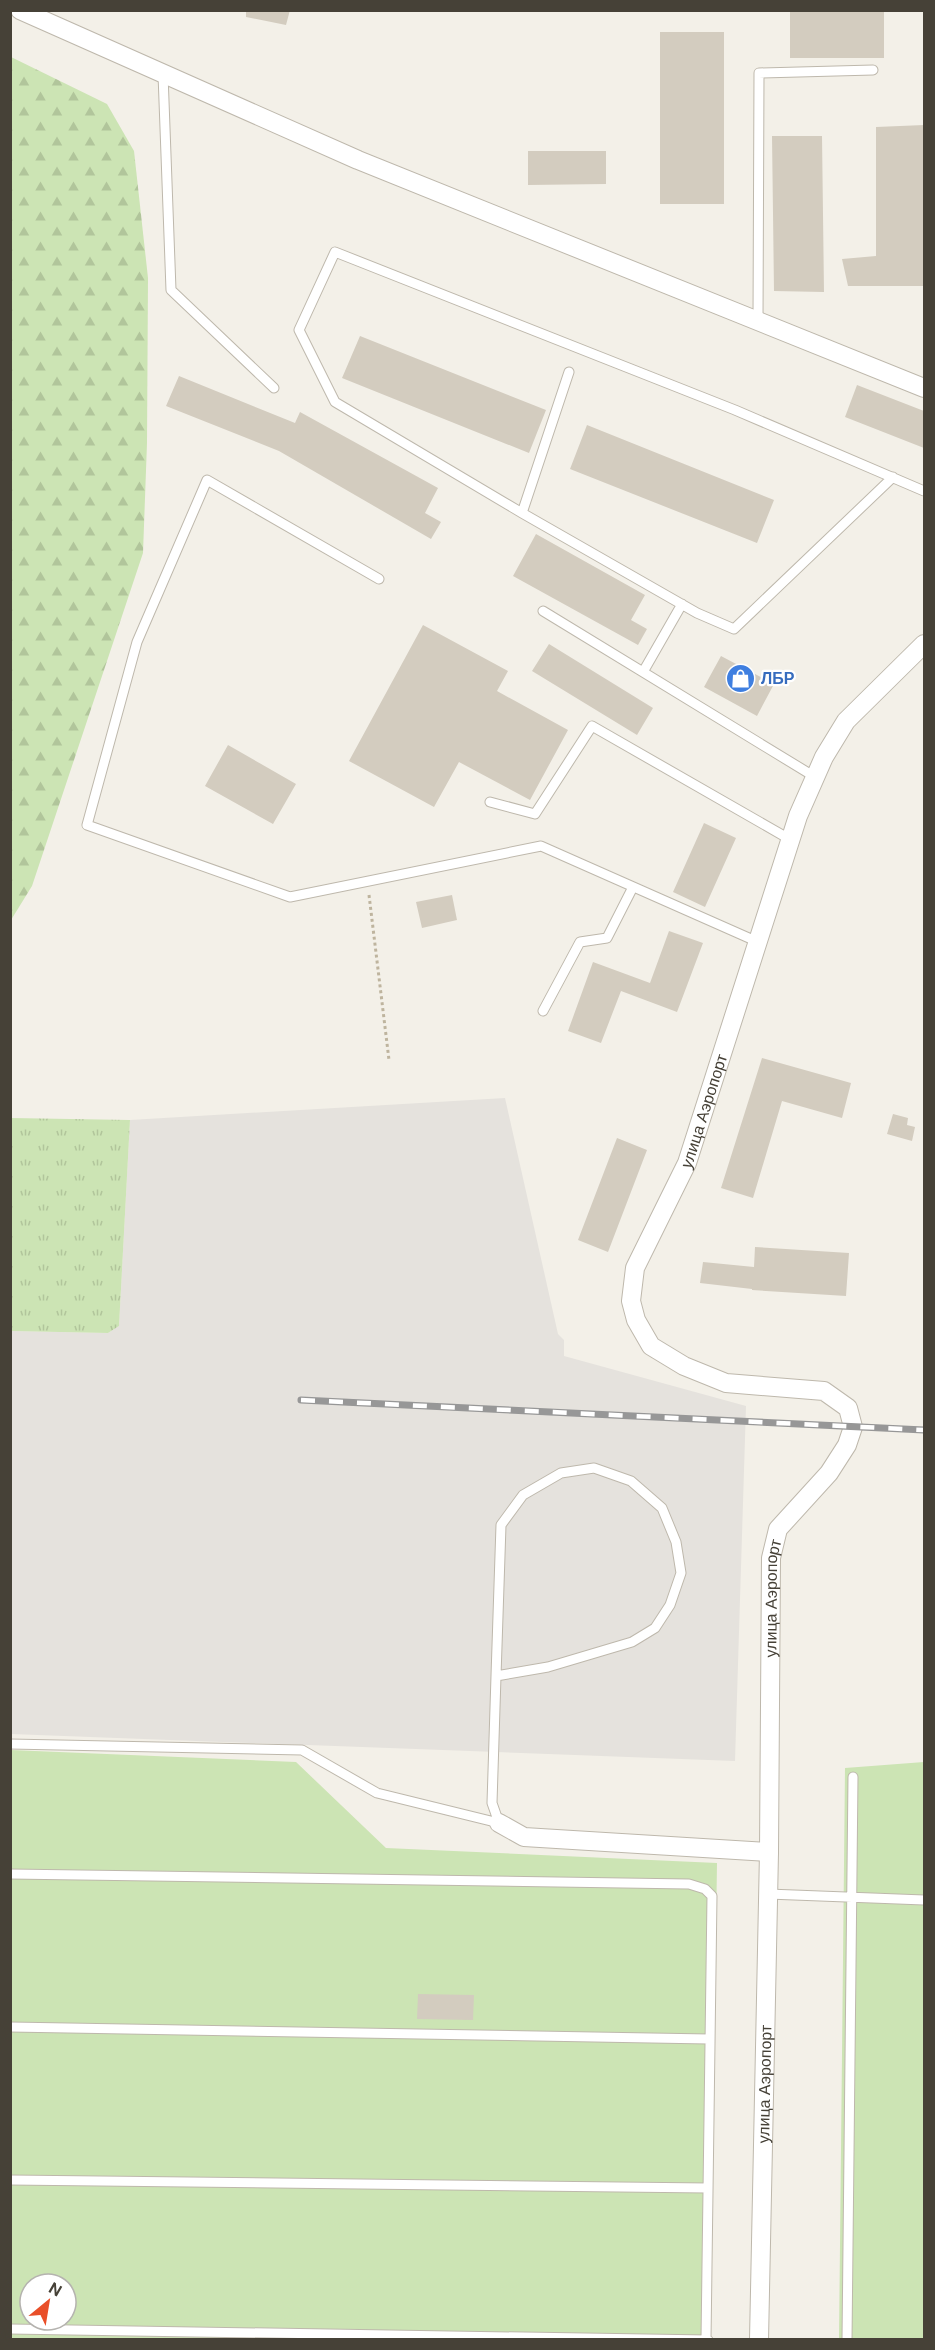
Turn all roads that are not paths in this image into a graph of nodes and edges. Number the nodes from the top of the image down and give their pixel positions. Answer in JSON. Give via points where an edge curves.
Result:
{"nodes":[{"id":1,"x":20,"y":10,"type":"edge"},
{"id":2,"x":873,"y":70,"type":"dead end"},
{"id":3,"x":163,"y":74,"type":"junction"},
{"id":4,"x":758,"y":321,"type":"junction"},
{"id":5,"x":569,"y":372,"type":"dead end"},
{"id":6,"x":274,"y":387,"type":"dead end"},
{"id":7,"x":924,"y":388,"type":"edge"},
{"id":8,"x":892,"y":477,"type":"junction"},
{"id":9,"x":924,"y":491,"type":"edge"},
{"id":10,"x":522,"y":513,"type":"junction"},
{"id":11,"x":379,"y":579,"type":"dead end"},
{"id":12,"x":682,"y":604,"type":"junction"},
{"id":13,"x":543,"y":611,"type":"dead end"},
{"id":14,"x":924,"y":644,"type":"edge"},
{"id":15,"x":643,"y":672,"type":"junction"},
{"id":16,"x":815,"y":777,"type":"junction"},
{"id":17,"x":490,"y":802,"type":"dead end"},
{"id":18,"x":791,"y":840,"type":"junction"},
{"id":19,"x":633,"y":887,"type":"junction"},
{"id":20,"x":758,"y":942,"type":"junction"},
{"id":21,"x":543,"y":1011,"type":"dead end"},
{"id":22,"x":496,"y":1676,"type":"junction"},
{"id":23,"x":10,"y":1744,"type":"edge"},
{"id":24,"x":853,"y":1778,"type":"dead end"},
{"id":25,"x":499,"y":1823,"type":"junction"},
{"id":26,"x":769,"y":1852,"type":"junction"},
{"id":27,"x":10,"y":1874,"type":"edge"},
{"id":28,"x":768,"y":1894,"type":"junction"},
{"id":29,"x":850,"y":1897,"type":"junction"},
{"id":30,"x":924,"y":1900,"type":"edge"},
{"id":31,"x":10,"y":2027,"type":"edge"},
{"id":32,"x":709,"y":2039,"type":"junction"},
{"id":33,"x":10,"y":2180,"type":"edge"},
{"id":34,"x":708,"y":2188,"type":"junction"},
{"id":35,"x":10,"y":2329,"type":"edge"},
{"id":36,"x":707,"y":2340,"type":"edge"},
{"id":37,"x":759,"y":2340,"type":"edge"},
{"id":38,"x":847,"y":2340,"type":"edge"}],
"edges":[{"from":1,"to":3,"type":"street"},
{"from":2,"to":4,"type":"lane","via":[[759,73]]},
{"from":3,"to":4,"type":"street","via":[[358,160]]},
{"from":3,"to":6,"type":"lane","via":[[171,290]]},
{"from":4,"to":7,"type":"street"},
{"from":5,"to":10,"type":"lane"},
{"from":8,"to":9,"type":"lane"},
{"from":8,"to":10,"type":"lane","via":[[735,410],[335,252],[299,330],[335,402]]},
{"from":8,"to":12,"type":"lane","via":[[734,629]]},
{"from":10,"to":12,"type":"lane"},
{"from":11,"to":19,"type":"lane","via":[[207,480],[136,642],[87,825],[290,897],[541,846]]},
{"from":12,"to":15,"type":"lane"},
{"from":13,"to":15,"type":"lane"},
{"from":14,"to":16,"type":"street","name":"улица Аэропорт","via":[[846,721]]},
{"from":15,"to":16,"type":"lane"},
{"from":16,"to":18,"type":"street","name":"улица Аэропорт"},
{"from":17,"to":18,"type":"lane","via":[[535,814],[592,726]]},
{"from":18,"to":20,"type":"street","name":"улица Аэропорт"},
{"from":19,"to":20,"type":"lane"},
{"from":19,"to":21,"type":"lane","via":[[608,938],[580,942]]},
{"from":20,"to":26,"type":"street","name":"улица Аэропорт","via":[[687,1163],[635,1268],[631,1301],[636,1320],[651,1346],[684,1366],[726,1383],[824,1391],[848,1408],[853,1427],[829,1473],[778,1529],[771,1558]]},
{"from":22,"to":22,"type":"lane","via":[[548,1667],[632,1642],[655,1628],[670,1605],[681,1573],[676,1542],[662,1508],[631,1481],[594,1468],[561,1473],[523,1495],[501,1525]]},
{"from":22,"to":25,"type":"lane","via":[[492,1803]]},
{"from":23,"to":25,"type":"lane","via":[[302,1750],[377,1793]]},
{"from":24,"to":29,"type":"lane"},
{"from":25,"to":26,"type":"street","via":[[524,1837]]},
{"from":26,"to":28,"type":"street","name":"улица Аэропорт"},
{"from":27,"to":32,"type":"lane","via":[[688,1884],[705,1889],[712,1896]]},
{"from":28,"to":29,"type":"lane"},
{"from":28,"to":37,"type":"street","name":"улица Аэропорт"},
{"from":29,"to":30,"type":"lane"},
{"from":29,"to":38,"type":"lane"},
{"from":31,"to":32,"type":"lane"},
{"from":32,"to":34,"type":"lane"},
{"from":33,"to":34,"type":"lane"},
{"from":34,"to":36,"type":"lane"},
{"from":35,"to":36,"type":"lane"}]}
